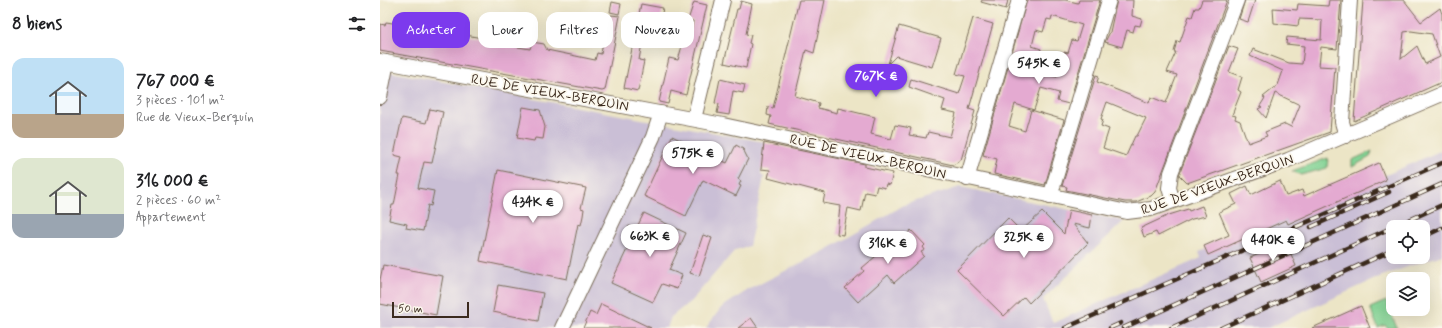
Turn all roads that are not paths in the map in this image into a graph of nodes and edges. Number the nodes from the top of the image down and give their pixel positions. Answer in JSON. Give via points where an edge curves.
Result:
{"nodes":[{"id":1,"x":723,"y":0,"type":"edge"},
{"id":2,"x":1019,"y":0,"type":"edge"},
{"id":3,"x":1109,"y":0,"type":"edge"},
{"id":4,"x":1237,"y":0,"type":"edge"},
{"id":5,"x":1350,"y":0,"type":"edge"},
{"id":6,"x":383,"y":62,"type":"edge"},
{"id":7,"x":1442,"y":94,"type":"edge"},
{"id":8,"x":380,"y":98,"type":"edge"},
{"id":9,"x":661,"y":113,"type":"junction"},
{"id":10,"x":694,"y":119,"type":"junction"},
{"id":11,"x":1346,"y":136,"type":"junction"},
{"id":12,"x":966,"y":178,"type":"junction"},
{"id":13,"x":1050,"y":196,"type":"junction"},
{"id":14,"x":1173,"y":201,"type":"junction"},
{"id":15,"x":562,"y":328,"type":"edge"}],
"edges":[{"from":1,"to":10,"type":"street"},
{"from":2,"to":12,"type":"street"},
{"from":3,"to":13,"type":"street"},
{"from":4,"to":14,"type":"street","via":[[1169,178]]},
{"from":5,"to":11,"type":"street","via":[[1342,118]]},
{"from":6,"to":8,"type":"street"},
{"from":6,"to":9,"type":"street","name":"RUE DE VIEUX-BERQUIN"},
{"from":7,"to":11,"type":"street","name":"RUE DE VIEUX-BERQUIN"},
{"from":9,"to":10,"type":"street","name":"RUE DE VIEUX-BERQUIN"},
{"from":9,"to":15,"type":"street","via":[[653,137]]},
{"from":10,"to":12,"type":"street","name":"RUE DE VIEUX-BERQUIN"},
{"from":11,"to":14,"type":"street","name":"RUE DE VIEUX-BERQUIN","via":[[1297,157]]},
{"from":12,"to":13,"type":"street","name":"RUE DE VIEUX-BERQUIN"},
{"from":13,"to":14,"type":"street","name":"RUE DE VIEUX-BERQUIN","via":[[1127,212],[1151,209]]}]}
